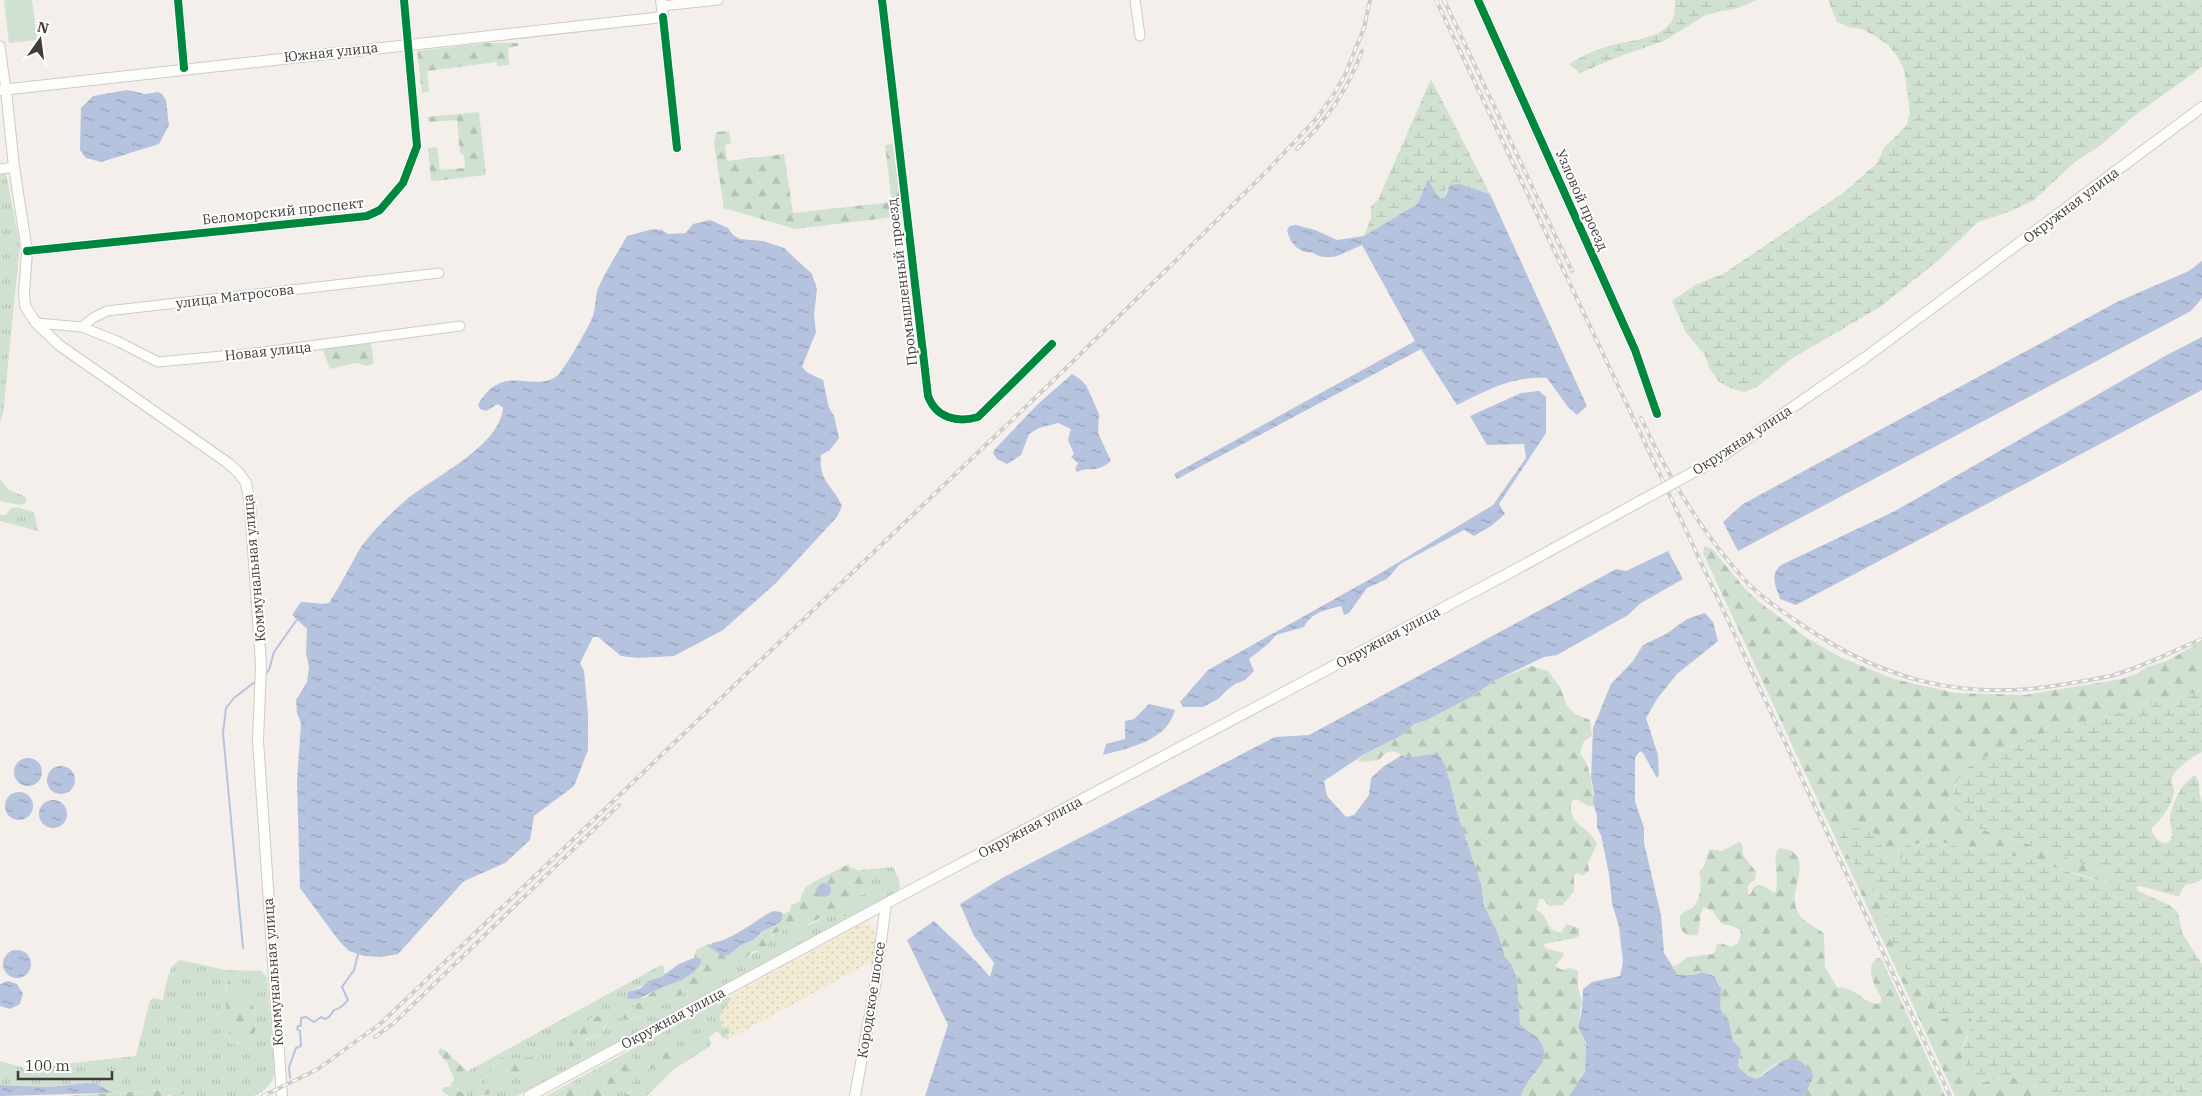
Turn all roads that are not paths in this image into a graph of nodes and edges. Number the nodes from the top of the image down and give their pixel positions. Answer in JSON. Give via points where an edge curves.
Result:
{"nodes":[{"id":1,"x":178,"y":0,"type":"edge"},
{"id":2,"x":404,"y":0,"type":"edge"},
{"id":3,"x":718,"y":0,"type":"edge"},
{"id":4,"x":882,"y":0,"type":"edge"},
{"id":5,"x":1135,"y":0,"type":"edge"},
{"id":6,"x":1478,"y":0,"type":"edge"},
{"id":7,"x":662,"y":7,"type":"edge"},
{"id":8,"x":1140,"y":36,"type":"dead end"},
{"id":9,"x":409,"y":44,"type":"junction"},
{"id":10,"x":0,"y":46,"type":"edge"},
{"id":11,"x":184,"y":68,"type":"junction"},
{"id":12,"x":3,"y":90,"type":"edge"},
{"id":13,"x":2202,"y":107,"type":"edge"},
{"id":14,"x":677,"y":148,"type":"dead end"},
{"id":15,"x":14,"y":167,"type":"junction"},
{"id":16,"x":0,"y":169,"type":"edge"},
{"id":17,"x":27,"y":251,"type":"junction"},
{"id":18,"x":439,"y":273,"type":"dead end"},
{"id":19,"x":36,"y":324,"type":"junction"},
{"id":20,"x":460,"y":326,"type":"dead end"},
{"id":21,"x":82,"y":328,"type":"junction"},
{"id":22,"x":1052,"y":344,"type":"dead end"},
{"id":23,"x":1657,"y":414,"type":"dead end"},
{"id":24,"x":886,"y":904,"type":"junction"},
{"id":25,"x":282,"y":1096,"type":"edge"},
{"id":26,"x":529,"y":1096,"type":"edge"},
{"id":27,"x":855,"y":1096,"type":"edge"}],
"edges":[{"from":1,"to":11,"type":"street"},
{"from":2,"to":9,"type":"street","name":"Беломорский проспект"},
{"from":3,"to":7,"type":"street"},
{"from":4,"to":22,"type":"street","name":"Промышленный проезд","via":[[931,405],[957,419],[965,421],[978,417]]},
{"from":5,"to":8,"type":"street"},
{"from":6,"to":23,"type":"street","name":"Узловой проезд","via":[[1632,342]]},
{"from":7,"to":9,"type":"main road","name":"Южная улица"},
{"from":7,"to":14,"type":"street"},
{"from":9,"to":11,"type":"main road","name":"Южная улица"},
{"from":9,"to":17,"type":"street","name":"Беломорский проспект","via":[[417,146],[402,183],[380,210],[367,216]]},
{"from":10,"to":12,"type":"street"},
{"from":11,"to":12,"type":"main road","name":"Южная улица"},
{"from":12,"to":15,"type":"main road","name":"Коммунальная улица"},
{"from":13,"to":24,"type":"main road","name":"Окружная улица","bridge":true,"via":[[1866,357],[1721,457]]},
{"from":15,"to":16,"type":"street"},
{"from":15,"to":17,"type":"main road","name":"Коммунальная улица"},
{"from":17,"to":19,"type":"main road","name":"Коммунальная улица","via":[[24,300]]},
{"from":18,"to":21,"type":"street","name":"улица Матросова","via":[[107,311]]},
{"from":19,"to":21,"type":"street"},
{"from":19,"to":25,"type":"main road","name":"Коммунальная улица","via":[[60,345],[228,463],[246,483],[261,665],[258,740]]},
{"from":20,"to":21,"type":"street","name":"Новая улица","via":[[264,352],[158,362]]},
{"from":24,"to":26,"type":"main road","name":"Окружная улица"},
{"from":24,"to":27,"type":"main road","name":"Кородское шоссе"}]}
